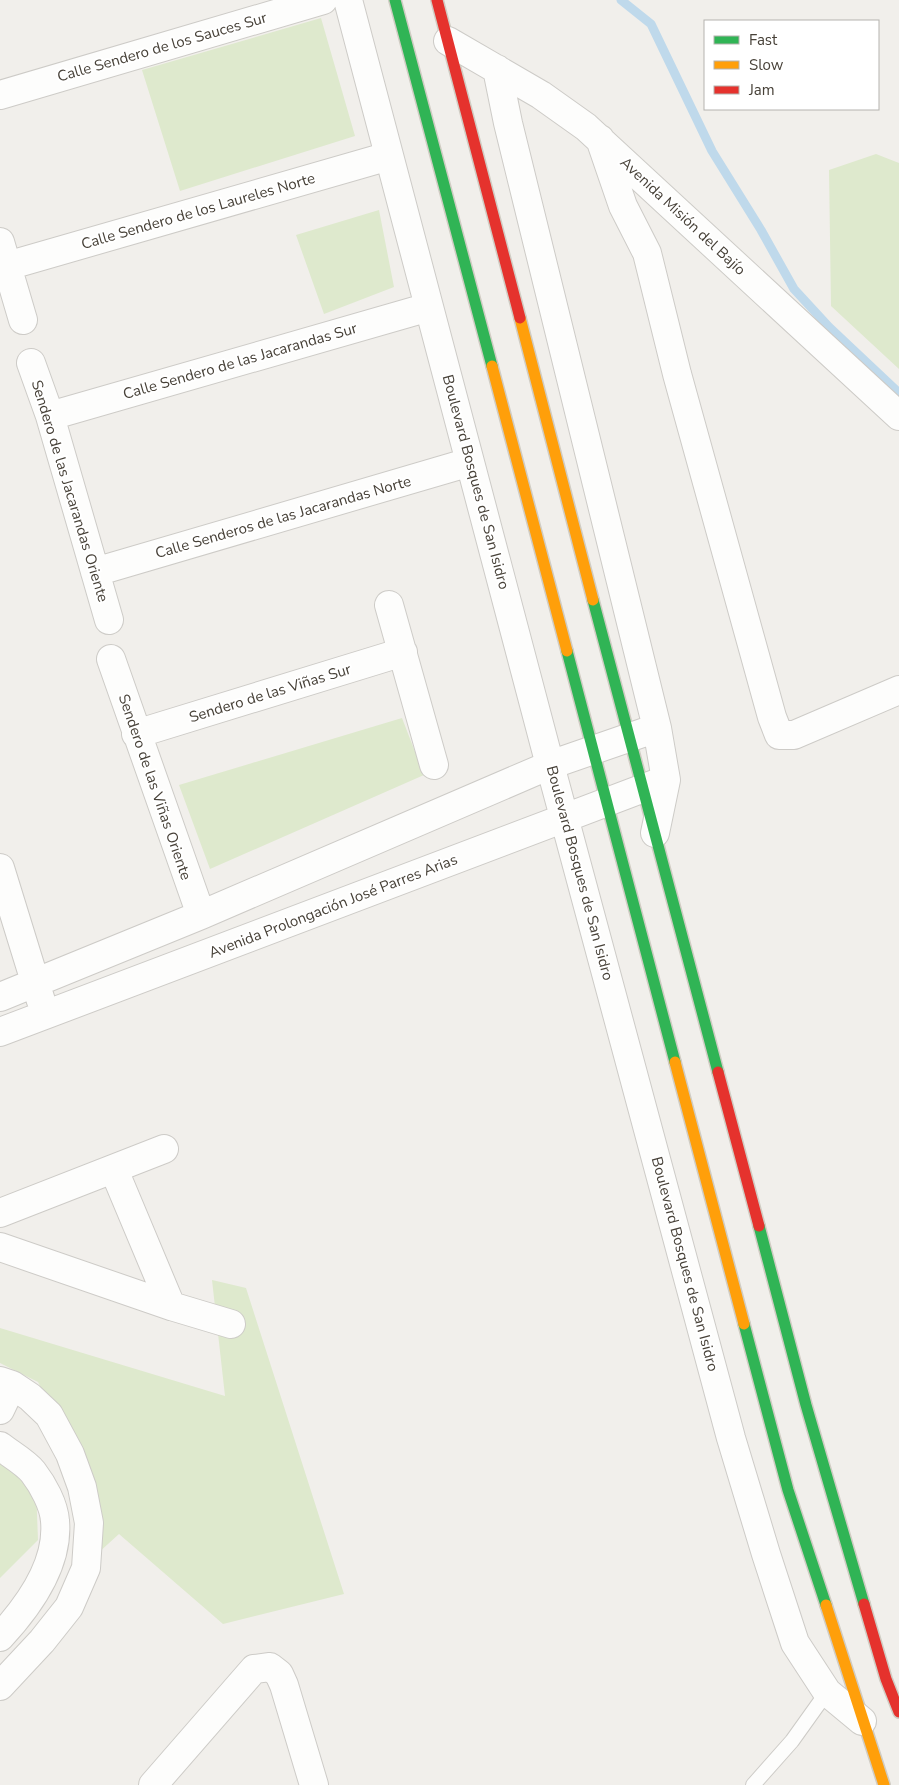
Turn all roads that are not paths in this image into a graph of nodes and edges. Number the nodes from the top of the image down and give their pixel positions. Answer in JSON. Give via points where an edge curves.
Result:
{"nodes":[{"id":1,"x":323,"y":0,"type":"edge"},
{"id":2,"x":348,"y":0,"type":"edge"},
{"id":3,"x":395,"y":0,"type":"edge"},
{"id":4,"x":437,"y":0,"type":"edge"},
{"id":5,"x":448,"y":41,"type":"junction"},
{"id":6,"x":497,"y":69,"type":"junction"},
{"id":7,"x":0,"y":95,"type":"edge"},
{"id":8,"x":600,"y":139,"type":"junction"},
{"id":9,"x":389,"y":156,"type":"junction"},
{"id":10,"x":3,"y":254,"type":"edge"},
{"id":11,"x":429,"y":307,"type":"junction"},
{"id":12,"x":23,"y":320,"type":"dead end"},
{"id":13,"x":31,"y":363,"type":"dead end"},
{"id":14,"x":50,"y":416,"type":"junction"},
{"id":15,"x":899,"y":416,"type":"edge"},
{"id":16,"x":470,"y":462,"type":"junction"},
{"id":17,"x":95,"y":572,"type":"junction"},
{"id":18,"x":390,"y":605,"type":"dead end"},
{"id":19,"x":109,"y":620,"type":"dead end"},
{"id":20,"x":403,"y":652,"type":"junction"},
{"id":21,"x":111,"y":659,"type":"dead end"},
{"id":22,"x":899,"y":690,"type":"edge"},
{"id":23,"x":657,"y":728,"type":"junction"},
{"id":24,"x":136,"y":734,"type":"junction"},
{"id":25,"x":629,"y":737,"type":"junction"},
{"id":26,"x":593,"y":750,"type":"junction"},
{"id":27,"x":434,"y":765,"type":"dead end"},
{"id":28,"x":550,"y":765,"type":"junction"},
{"id":29,"x":655,"y":784,"type":"junction"},
{"id":30,"x":607,"y":803,"type":"junction"},
{"id":31,"x":565,"y":818,"type":"junction"},
{"id":32,"x":654,"y":833,"type":"joint"},
{"id":33,"x":0,"y":868,"type":"edge"},
{"id":34,"x":200,"y":915,"type":"junction"},
{"id":35,"x":36,"y":983,"type":"junction"},
{"id":36,"x":0,"y":997,"type":"edge"},
{"id":37,"x":45,"y":1015,"type":"junction"},
{"id":38,"x":0,"y":1032,"type":"edge"},
{"id":39,"x":164,"y":1149,"type":"dead end"},
{"id":40,"x":114,"y":1170,"type":"junction"},
{"id":41,"x":0,"y":1213,"type":"edge"},
{"id":42,"x":0,"y":1247,"type":"edge"},
{"id":43,"x":171,"y":1306,"type":"junction"},
{"id":44,"x":231,"y":1324,"type":"dead end"},
{"id":45,"x":6,"y":1383,"type":"edge"},
{"id":46,"x":0,"y":1410,"type":"edge"},
{"id":47,"x":0,"y":1446,"type":"edge"},
{"id":48,"x":70,"y":1454,"type":"junction"},
{"id":49,"x":32,"y":1471,"type":"junction"},
{"id":50,"x":8,"y":1628,"type":"edge"},
{"id":51,"x":42,"y":1641,"type":"junction"},
{"id":52,"x":0,"y":1686,"type":"edge"},
{"id":53,"x":827,"y":1692,"type":"junction"},
{"id":54,"x":899,"y":1712,"type":"edge"},
{"id":55,"x":862,"y":1721,"type":"junction"},
{"id":56,"x":152,"y":1785,"type":"edge"},
{"id":57,"x":314,"y":1785,"type":"edge"},
{"id":58,"x":753,"y":1785,"type":"edge"},
{"id":59,"x":884,"y":1785,"type":"edge"}],
"edges":[{"from":1,"to":7,"type":"street","name":"Calle Sendero de los Sauces Sur"},
{"from":2,"to":9,"type":"street","name":"Boulevard Bosques de San Isidro"},
{"from":3,"to":26,"type":"main road"},
{"from":4,"to":5,"type":"main road"},
{"from":5,"to":6,"type":"street","name":"Avenida Misión del Bajío"},
{"from":5,"to":25,"type":"main road"},
{"from":6,"to":8,"type":"street","name":"Avenida Misión del Bajío","via":[[541,95]]},
{"from":6,"to":23,"type":"street"},
{"from":8,"to":15,"type":"street","name":"Avenida Misión del Bajío"},
{"from":8,"to":22,"type":"street","via":[[623,206],[647,253],[677,374],[779,735],[794,735]]},
{"from":9,"to":10,"type":"street","name":"Calle Sendero de los Laureles Norte"},
{"from":9,"to":11,"type":"street","name":"Boulevard Bosques de San Isidro"},
{"from":10,"to":12,"type":"street"},
{"from":11,"to":14,"type":"street","name":"Calle Sendero de las Jacarandas Sur"},
{"from":11,"to":16,"type":"street","name":"Boulevard Bosques de San Isidro"},
{"from":13,"to":14,"type":"street","name":"Sendero de las Jacarandas Oriente"},
{"from":14,"to":17,"type":"street","name":"Sendero de las Jacarandas Oriente"},
{"from":16,"to":17,"type":"street","name":"Calle Senderos de las Jacarandas Norte"},
{"from":16,"to":28,"type":"street","name":"Boulevard Bosques de San Isidro"},
{"from":17,"to":19,"type":"street","name":"Sendero de las Jacarandas Oriente"},
{"from":18,"to":20,"type":"street"},
{"from":20,"to":24,"type":"street","name":"Sendero de las Viñas Sur"},
{"from":20,"to":27,"type":"street"},
{"from":21,"to":24,"type":"street","name":"Sendero de las Viñas Oriente"},
{"from":23,"to":25,"type":"street"},
{"from":23,"to":29,"type":"street"},
{"from":24,"to":34,"type":"street","name":"Sendero de las Viñas Oriente"},
{"from":25,"to":26,"type":"street"},
{"from":25,"to":29,"type":"main road"},
{"from":26,"to":28,"type":"street"},
{"from":26,"to":30,"type":"main road"},
{"from":28,"to":31,"type":"street","name":"Boulevard Bosques de San Isidro"},
{"from":28,"to":34,"type":"street"},
{"from":29,"to":30,"type":"street","name":"Avenida Prolongación José Parres Arias"},
{"from":29,"to":32,"type":"street"},
{"from":30,"to":31,"type":"street","name":"Avenida Prolongación José Parres Arias"},
{"from":30,"to":55,"type":"main road","via":[[788,1490]]},
{"from":31,"to":37,"type":"street","name":"Avenida Prolongación José Parres Arias"},
{"from":31,"to":53,"type":"street","name":"Boulevard Bosques de San Isidro","via":[[731,1438],[795,1643]]},
{"from":32,"to":54,"type":"main road","via":[[806,1405],[886,1679]]},
{"from":33,"to":35,"type":"street"},
{"from":34,"to":35,"type":"street"},
{"from":35,"to":36,"type":"street"},
{"from":35,"to":37,"type":"street"},
{"from":37,"to":38,"type":"street","name":"Avenida Prolongación José Parres Arias"},
{"from":39,"to":40,"type":"street"},
{"from":40,"to":41,"type":"street"},
{"from":40,"to":43,"type":"street"},
{"from":42,"to":43,"type":"street"},
{"from":43,"to":44,"type":"street"},
{"from":45,"to":46,"type":"street"},
{"from":45,"to":48,"type":"street","via":[[30,1397],[49,1415]]},
{"from":47,"to":49,"type":"street"},
{"from":48,"to":49,"type":"street"},
{"from":48,"to":51,"type":"street","via":[[90,1523],[86,1568],[69,1607]]},
{"from":49,"to":50,"type":"street","via":[[50,1500],[55,1521],[53,1552],[43,1577]]},
{"from":50,"to":51,"type":"street"},
{"from":51,"to":52,"type":"street"},
{"from":53,"to":55,"type":"street","name":"Boulevard Bosques de San Isidro"},
{"from":53,"to":58,"type":"lane","via":[[792,1741]]},
{"from":55,"to":59,"type":"main road"},
{"from":56,"to":57,"type":"street","via":[[254,1669],[270,1666],[284,1685]]}]}
